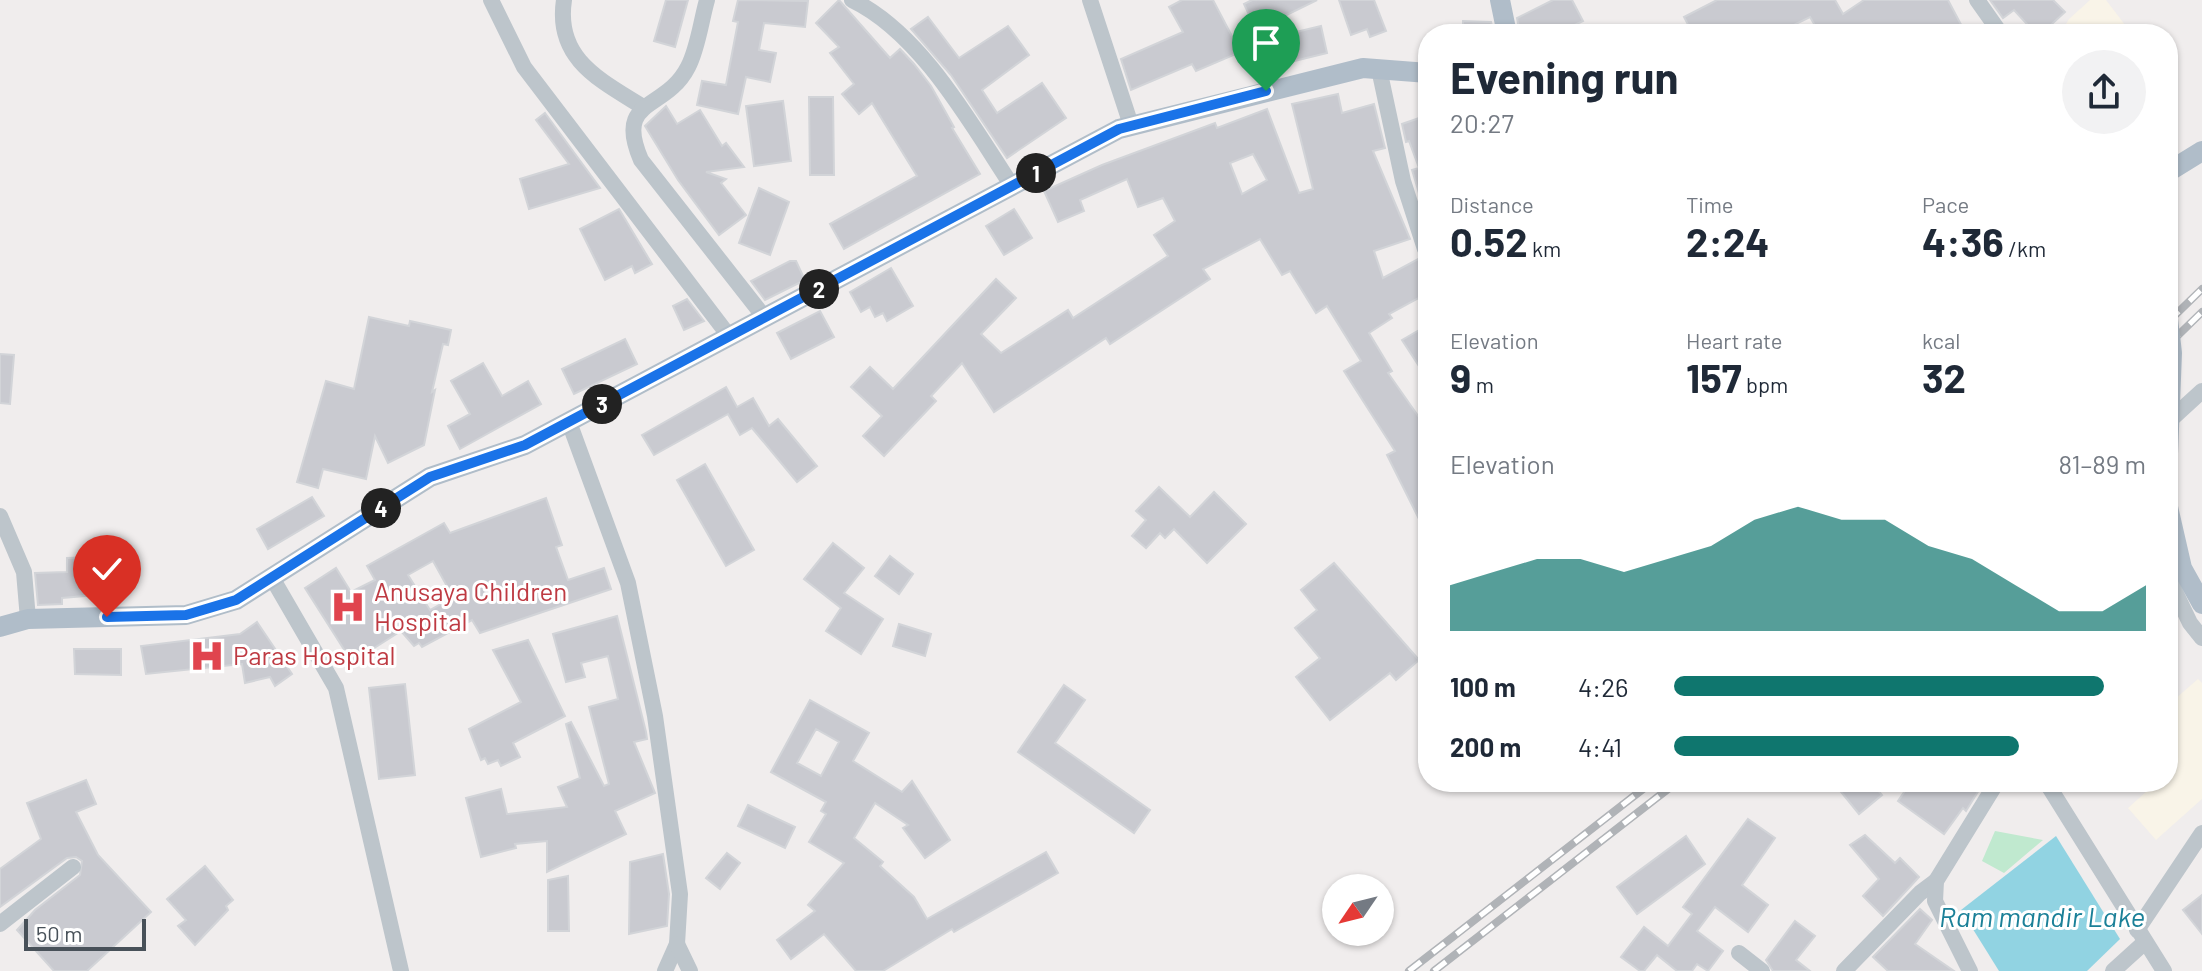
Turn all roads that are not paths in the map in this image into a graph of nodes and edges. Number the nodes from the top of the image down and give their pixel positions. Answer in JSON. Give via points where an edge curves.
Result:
{"nodes":[{"id":1,"x":491,"y":0,"type":"edge"},
{"id":2,"x":564,"y":0,"type":"edge"},
{"id":3,"x":707,"y":0,"type":"edge"},
{"id":4,"x":852,"y":0,"type":"edge"},
{"id":5,"x":1090,"y":0,"type":"edge"},
{"id":6,"x":1500,"y":0,"type":"edge"},
{"id":7,"x":1977,"y":0,"type":"edge"},
{"id":8,"x":1505,"y":24,"type":"edge"},
{"id":9,"x":1994,"y":24,"type":"edge"},
{"id":10,"x":1379,"y":69,"type":"junction"},
{"id":11,"x":1418,"y":72,"type":"edge"},
{"id":12,"x":643,"y":107,"type":"junction"},
{"id":13,"x":1131,"y":125,"type":"junction"},
{"id":14,"x":2202,"y":151,"type":"edge"},
{"id":15,"x":2178,"y":166,"type":"edge"},
{"id":16,"x":1012,"y":186,"type":"junction"},
{"id":17,"x":1418,"y":223,"type":"edge"},
{"id":18,"x":765,"y":318,"type":"junction"},
{"id":19,"x":729,"y":336,"type":"junction"},
{"id":20,"x":2202,"y":391,"type":"edge"},
{"id":21,"x":2178,"y":413,"type":"edge"},
{"id":22,"x":569,"y":422,"type":"junction"},
{"id":23,"x":0,"y":516,"type":"edge"},
{"id":24,"x":2178,"y":551,"type":"edge"},
{"id":25,"x":271,"y":576,"type":"junction"},
{"id":26,"x":2178,"y":598,"type":"edge"},
{"id":27,"x":2202,"y":604,"type":"edge"},
{"id":28,"x":28,"y":619,"type":"junction"},
{"id":29,"x":0,"y":627,"type":"edge"},
{"id":30,"x":2202,"y":638,"type":"edge"},
{"id":31,"x":1991,"y":792,"type":"edge"},
{"id":32,"x":2052,"y":792,"type":"edge"},
{"id":33,"x":2202,"y":833,"type":"edge"},
{"id":34,"x":73,"y":867,"type":"dead end"},
{"id":35,"x":1936,"y":881,"type":"junction"},
{"id":36,"x":0,"y":924,"type":"edge"},
{"id":37,"x":2141,"y":936,"type":"junction"},
{"id":38,"x":677,"y":944,"type":"junction"},
{"id":39,"x":1739,"y":953,"type":"dead end"},
{"id":40,"x":401,"y":971,"type":"edge"},
{"id":41,"x":665,"y":971,"type":"edge"},
{"id":42,"x":690,"y":971,"type":"edge"},
{"id":43,"x":1762,"y":971,"type":"edge"},
{"id":44,"x":1844,"y":971,"type":"edge"},
{"id":45,"x":1970,"y":971,"type":"edge"},
{"id":46,"x":2113,"y":971,"type":"edge"},
{"id":47,"x":2164,"y":971,"type":"edge"}],
"edges":[{"from":1,"to":19,"type":"street","via":[[524,67]]},
{"from":2,"to":12,"type":"street","via":[[564,34],[576,60]]},
{"from":3,"to":12,"type":"street","via":[[688,67],[669,92]]},
{"from":4,"to":16,"type":"street","via":[[893,28],[946,88]]},
{"from":5,"to":13,"type":"street"},
{"from":6,"to":8,"type":"main road"},
{"from":7,"to":9,"type":"street"},
{"from":10,"to":11,"type":"main road"},
{"from":10,"to":13,"type":"main road","via":[[1363,68]]},
{"from":10,"to":17,"type":"street","via":[[1403,181]]},
{"from":12,"to":18,"type":"street","via":[[632,120],[631,138],[641,160]]},
{"from":13,"to":16,"type":"main road"},
{"from":14,"to":15,"type":"main road"},
{"from":16,"to":18,"type":"main road"},
{"from":18,"to":19,"type":"main road"},
{"from":19,"to":22,"type":"main road"},
{"from":20,"to":21,"type":"street"},
{"from":22,"to":25,"type":"main road","via":[[525,445],[430,477]]},
{"from":22,"to":38,"type":"street","via":[[628,583],[655,716],[680,894]]},
{"from":23,"to":28,"type":"street","via":[[19,553]]},
{"from":24,"to":27,"type":"main road"},
{"from":25,"to":28,"type":"main road","via":[[236,600],[186,615]]},
{"from":25,"to":40,"type":"street","via":[[336,688]]},
{"from":26,"to":30,"type":"street"},
{"from":28,"to":29,"type":"main road"},
{"from":31,"to":35,"type":"street"},
{"from":32,"to":37,"type":"street"},
{"from":33,"to":37,"type":"street"},
{"from":34,"to":36,"type":"street"},
{"from":35,"to":44,"type":"street"},
{"from":35,"to":45,"type":"street","via":[[1935,901]]},
{"from":37,"to":46,"type":"street"},
{"from":37,"to":47,"type":"street"},
{"from":38,"to":41,"type":"street"},
{"from":38,"to":42,"type":"street"},
{"from":39,"to":43,"type":"street"}]}
